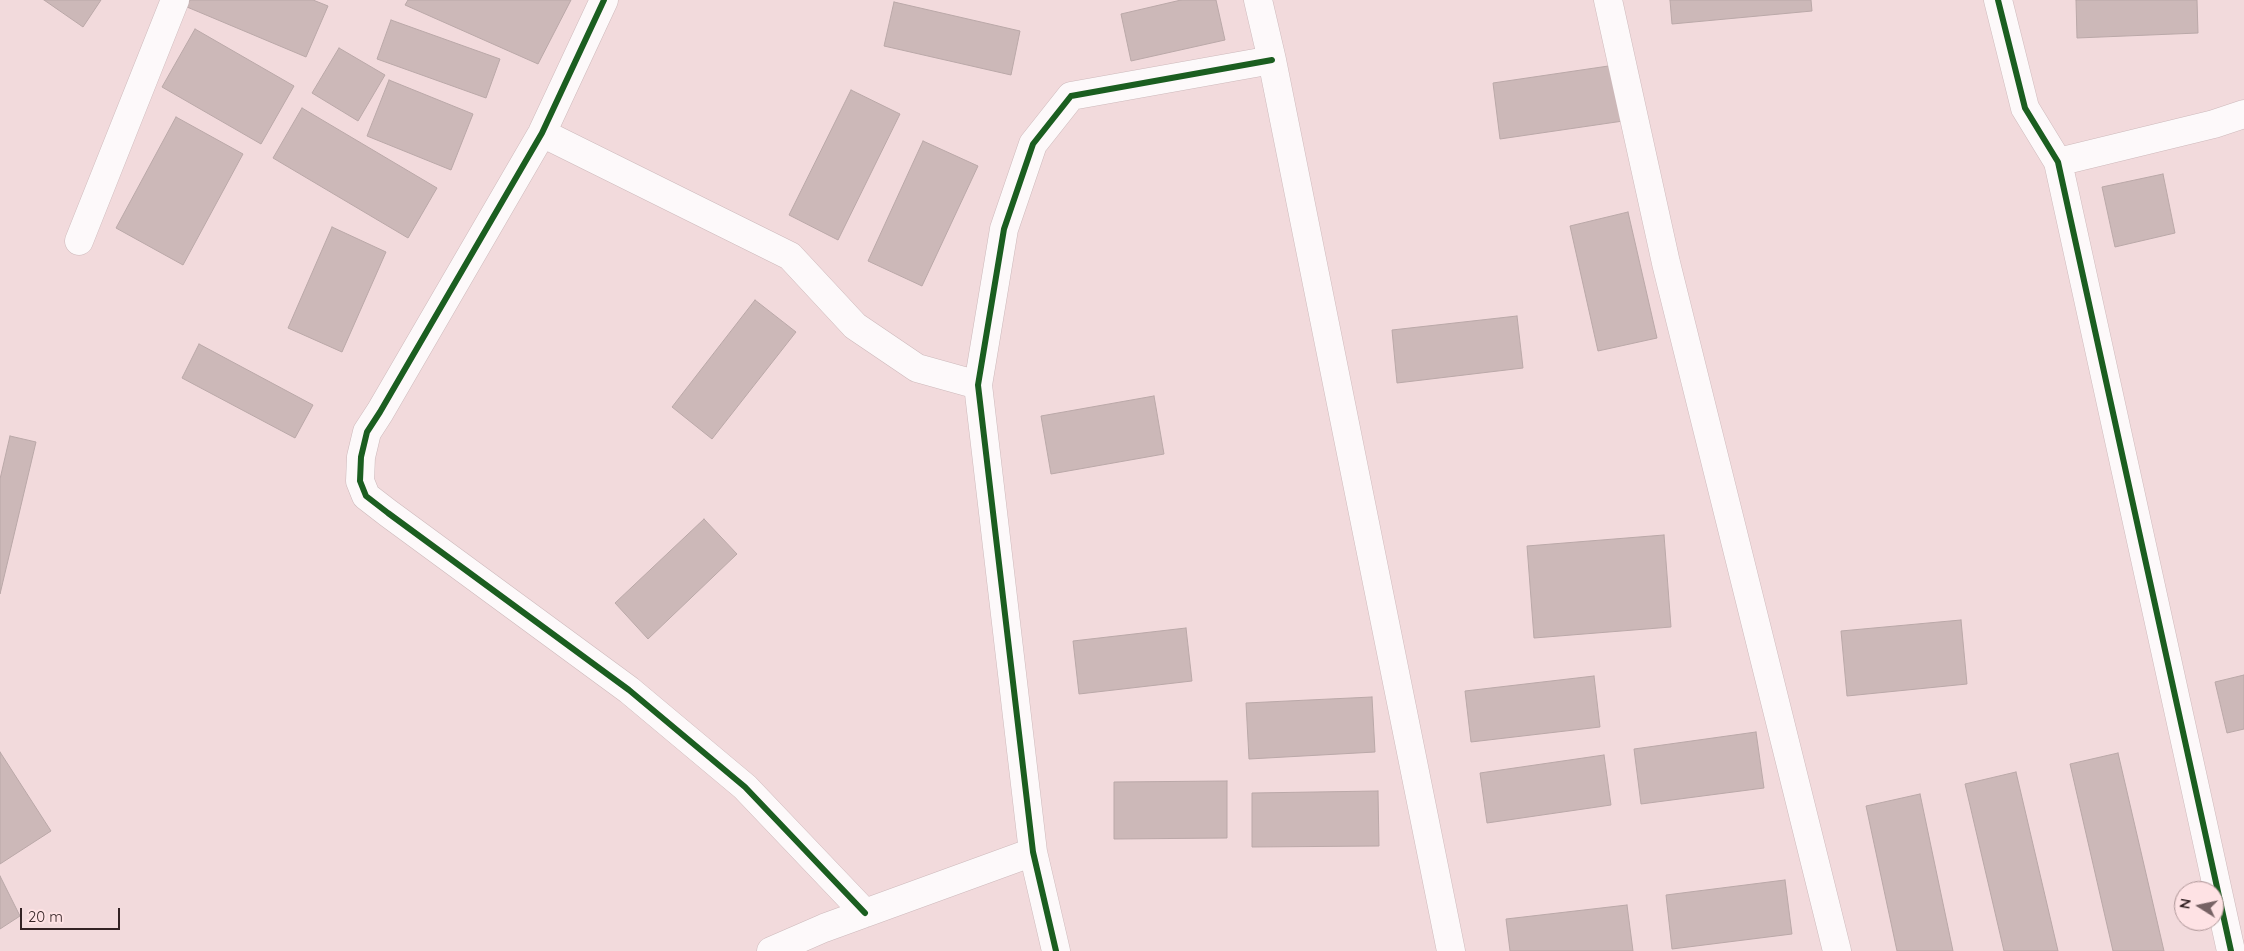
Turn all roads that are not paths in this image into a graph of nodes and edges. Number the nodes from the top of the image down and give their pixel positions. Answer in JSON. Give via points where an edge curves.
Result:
{"nodes":[{"id":1,"x":174,"y":0,"type":"edge"},
{"id":2,"x":604,"y":0,"type":"edge"},
{"id":3,"x":1258,"y":0,"type":"edge"},
{"id":4,"x":1608,"y":0,"type":"edge"},
{"id":5,"x":1998,"y":0,"type":"edge"},
{"id":6,"x":1272,"y":60,"type":"junction"},
{"id":7,"x":2244,"y":114,"type":"edge"},
{"id":8,"x":542,"y":133,"type":"junction"},
{"id":9,"x":2058,"y":162,"type":"junction"},
{"id":10,"x":79,"y":241,"type":"dead end"},
{"id":11,"x":978,"y":385,"type":"junction"},
{"id":12,"x":1033,"y":852,"type":"junction"},
{"id":13,"x":865,"y":913,"type":"junction"},
{"id":14,"x":770,"y":951,"type":"edge"},
{"id":15,"x":1056,"y":951,"type":"edge"},
{"id":16,"x":1451,"y":951,"type":"edge"},
{"id":17,"x":1836,"y":951,"type":"edge"},
{"id":18,"x":2231,"y":951,"type":"edge"}],
"edges":[{"from":1,"to":10,"type":"street"},
{"from":2,"to":8,"type":"street"},
{"from":3,"to":6,"type":"street"},
{"from":4,"to":17,"type":"street","via":[[1666,263]]},
{"from":5,"to":9,"type":"street","via":[[2025,108]]},
{"from":6,"to":11,"type":"street","via":[[1072,96],[1033,144],[1004,229]]},
{"from":6,"to":16,"type":"street"},
{"from":7,"to":9,"type":"street"},
{"from":8,"to":11,"type":"street","via":[[790,256],[855,326],[917,368]]},
{"from":8,"to":13,"type":"street","via":[[366,432],[360,456],[360,480],[366,496],[629,690],[730,775]]},
{"from":9,"to":18,"type":"street"},
{"from":11,"to":12,"type":"street"},
{"from":12,"to":13,"type":"street"},
{"from":12,"to":15,"type":"street"},
{"from":13,"to":14,"type":"street"}]}
